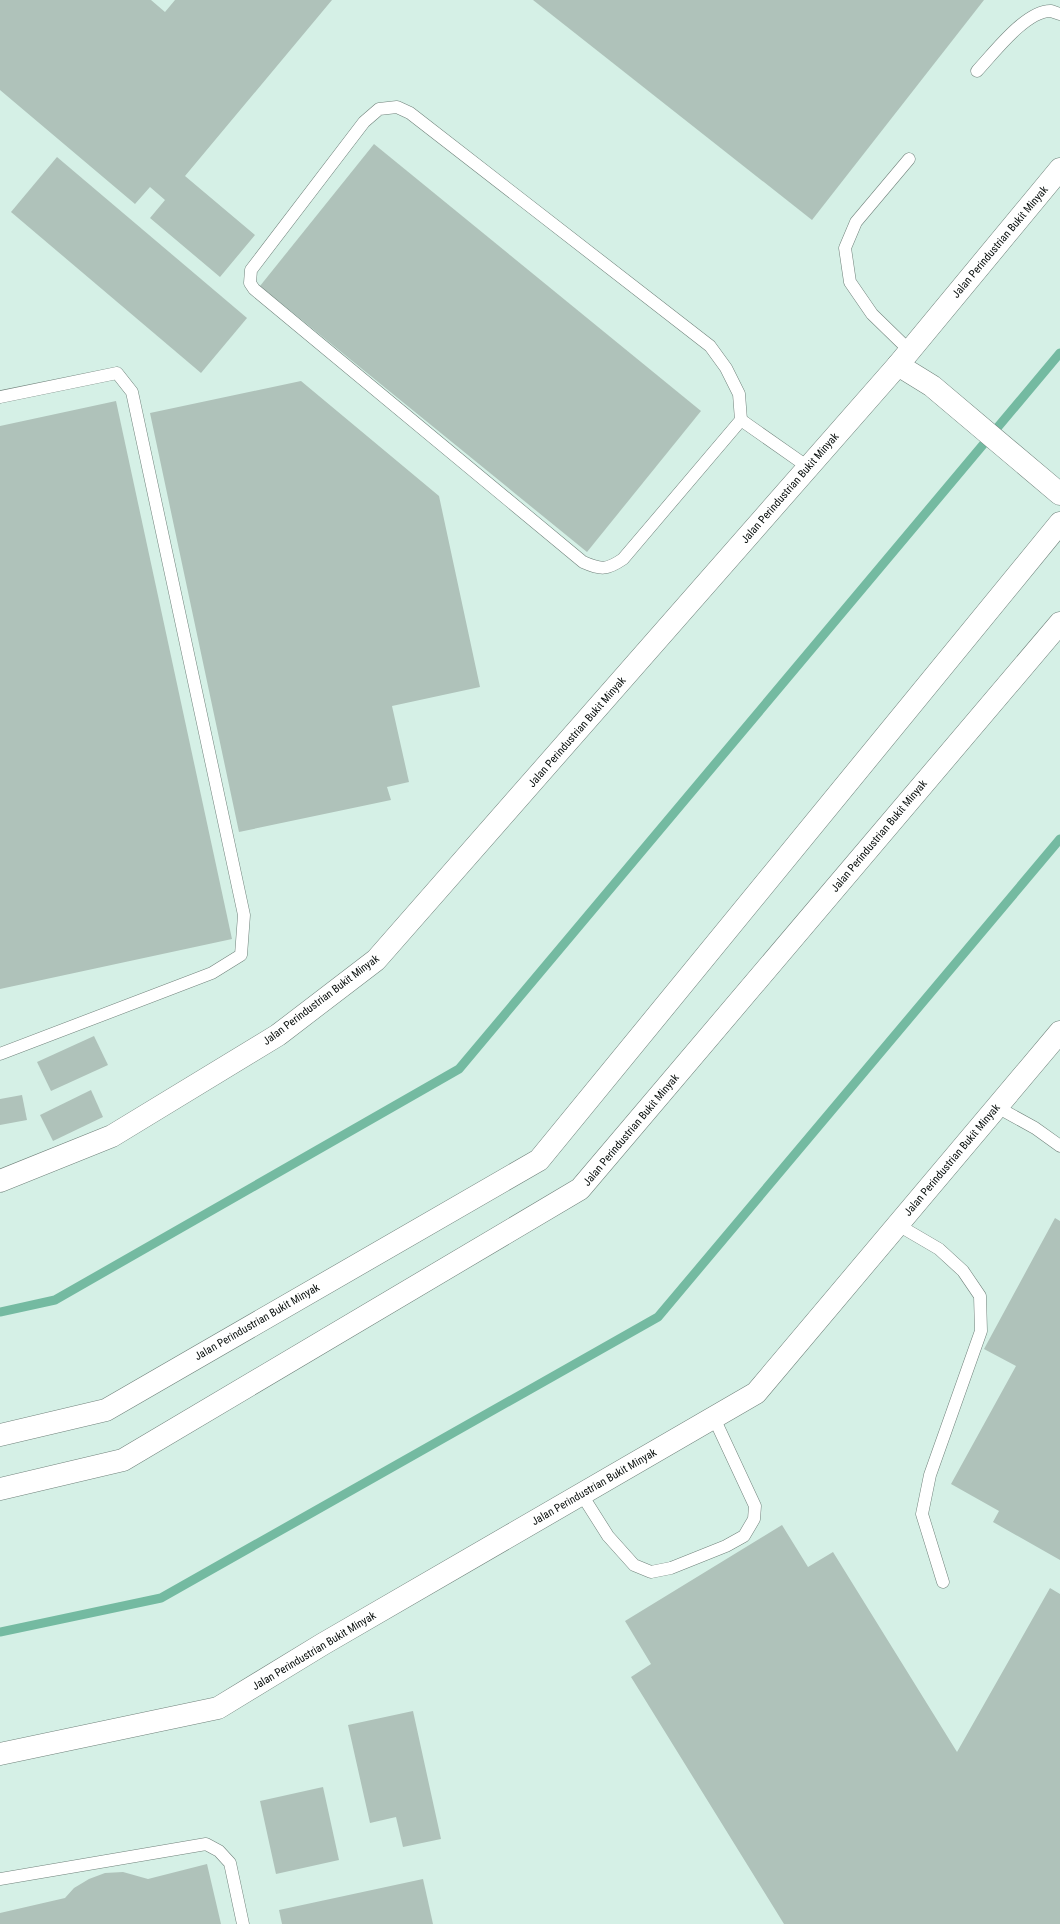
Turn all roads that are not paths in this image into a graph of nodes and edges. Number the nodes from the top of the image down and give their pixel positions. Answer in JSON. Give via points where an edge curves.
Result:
{"nodes":[{"id":1,"x":1060,"y":14,"type":"edge"},
{"id":2,"x":977,"y":71,"type":"dead end"},
{"id":3,"x":909,"y":159,"type":"dead end"},
{"id":4,"x":1060,"y":169,"type":"edge"},
{"id":5,"x":904,"y":358,"type":"junction"},
{"id":6,"x":0,"y":397,"type":"edge"},
{"id":7,"x":742,"y":420,"type":"junction"},
{"id":8,"x":808,"y":467,"type":"junction"},
{"id":9,"x":1054,"y":489,"type":"edge"},
{"id":10,"x":1060,"y":523,"type":"edge"},
{"id":11,"x":1060,"y":623,"type":"edge"},
{"id":12,"x":1060,"y":1032,"type":"edge"},
{"id":13,"x":0,"y":1054,"type":"edge"},
{"id":14,"x":997,"y":1107,"type":"junction"},
{"id":15,"x":1060,"y":1146,"type":"edge"},
{"id":16,"x":0,"y":1181,"type":"edge"},
{"id":17,"x":898,"y":1225,"type":"junction"},
{"id":18,"x":714,"y":1418,"type":"junction"},
{"id":19,"x":0,"y":1435,"type":"edge"},
{"id":20,"x":0,"y":1489,"type":"edge"},
{"id":21,"x":582,"y":1494,"type":"junction"},
{"id":22,"x":943,"y":1582,"type":"dead end"},
{"id":23,"x":0,"y":1754,"type":"edge"},
{"id":24,"x":0,"y":1879,"type":"edge"},
{"id":25,"x":243,"y":1924,"type":"edge"}],
"edges":[{"from":1,"to":2,"type":"lane","via":[[1050,11],[1034,16],[1018,27]]},
{"from":3,"to":5,"type":"lane","via":[[856,222],[845,248],[850,282]]},
{"from":4,"to":5,"type":"street","name":"Jalan Perindustrian Bukit Minyak"},
{"from":5,"to":8,"type":"street","name":"Jalan Perindustrian Bukit Minyak"},
{"from":5,"to":9,"type":"street","via":[[932,386]]},
{"from":6,"to":13,"type":"lane","via":[[117,374],[132,392],[244,915],[241,955],[212,973]]},
{"from":7,"to":7,"type":"lane","via":[[739,394],[726,368],[710,346],[410,113],[397,106],[379,109],[364,122],[251,270],[250,283],[254,289],[583,562],[596,568],[610,567],[623,558]]},
{"from":7,"to":8,"type":"lane"},
{"from":8,"to":16,"type":"street","name":"Jalan Perindustrian Bukit Minyak","via":[[376,960],[278,1035],[112,1136]]},
{"from":10,"to":19,"type":"street","name":"Jalan Perindustrian Bukit Minyak","via":[[539,1160],[106,1410]]},
{"from":11,"to":20,"type":"street","name":"Jalan Perindustrian Bukit Minyak","via":[[580,1189],[123,1460]]},
{"from":12,"to":14,"type":"street","name":"Jalan Perindustrian Bukit Minyak"},
{"from":14,"to":15,"type":"lane","via":[[1035,1128]]},
{"from":14,"to":17,"type":"street","name":"Jalan Perindustrian Bukit Minyak"},
{"from":17,"to":18,"type":"street","name":"Jalan Perindustrian Bukit Minyak","via":[[756,1393]]},
{"from":17,"to":22,"type":"lane","via":[[939,1249],[963,1271],[980,1296],[981,1331],[930,1475],[922,1514]]},
{"from":18,"to":21,"type":"street","name":"Jalan Perindustrian Bukit Minyak"},
{"from":18,"to":21,"type":"lane","via":[[755,1506],[754,1519],[744,1536],[726,1546],[670,1568],[651,1572],[628,1560],[608,1536]]},
{"from":21,"to":23,"type":"street","name":"Jalan Perindustrian Bukit Minyak","via":[[218,1708]]},
{"from":24,"to":25,"type":"lane","via":[[206,1844],[219,1851],[230,1863]]}]}
